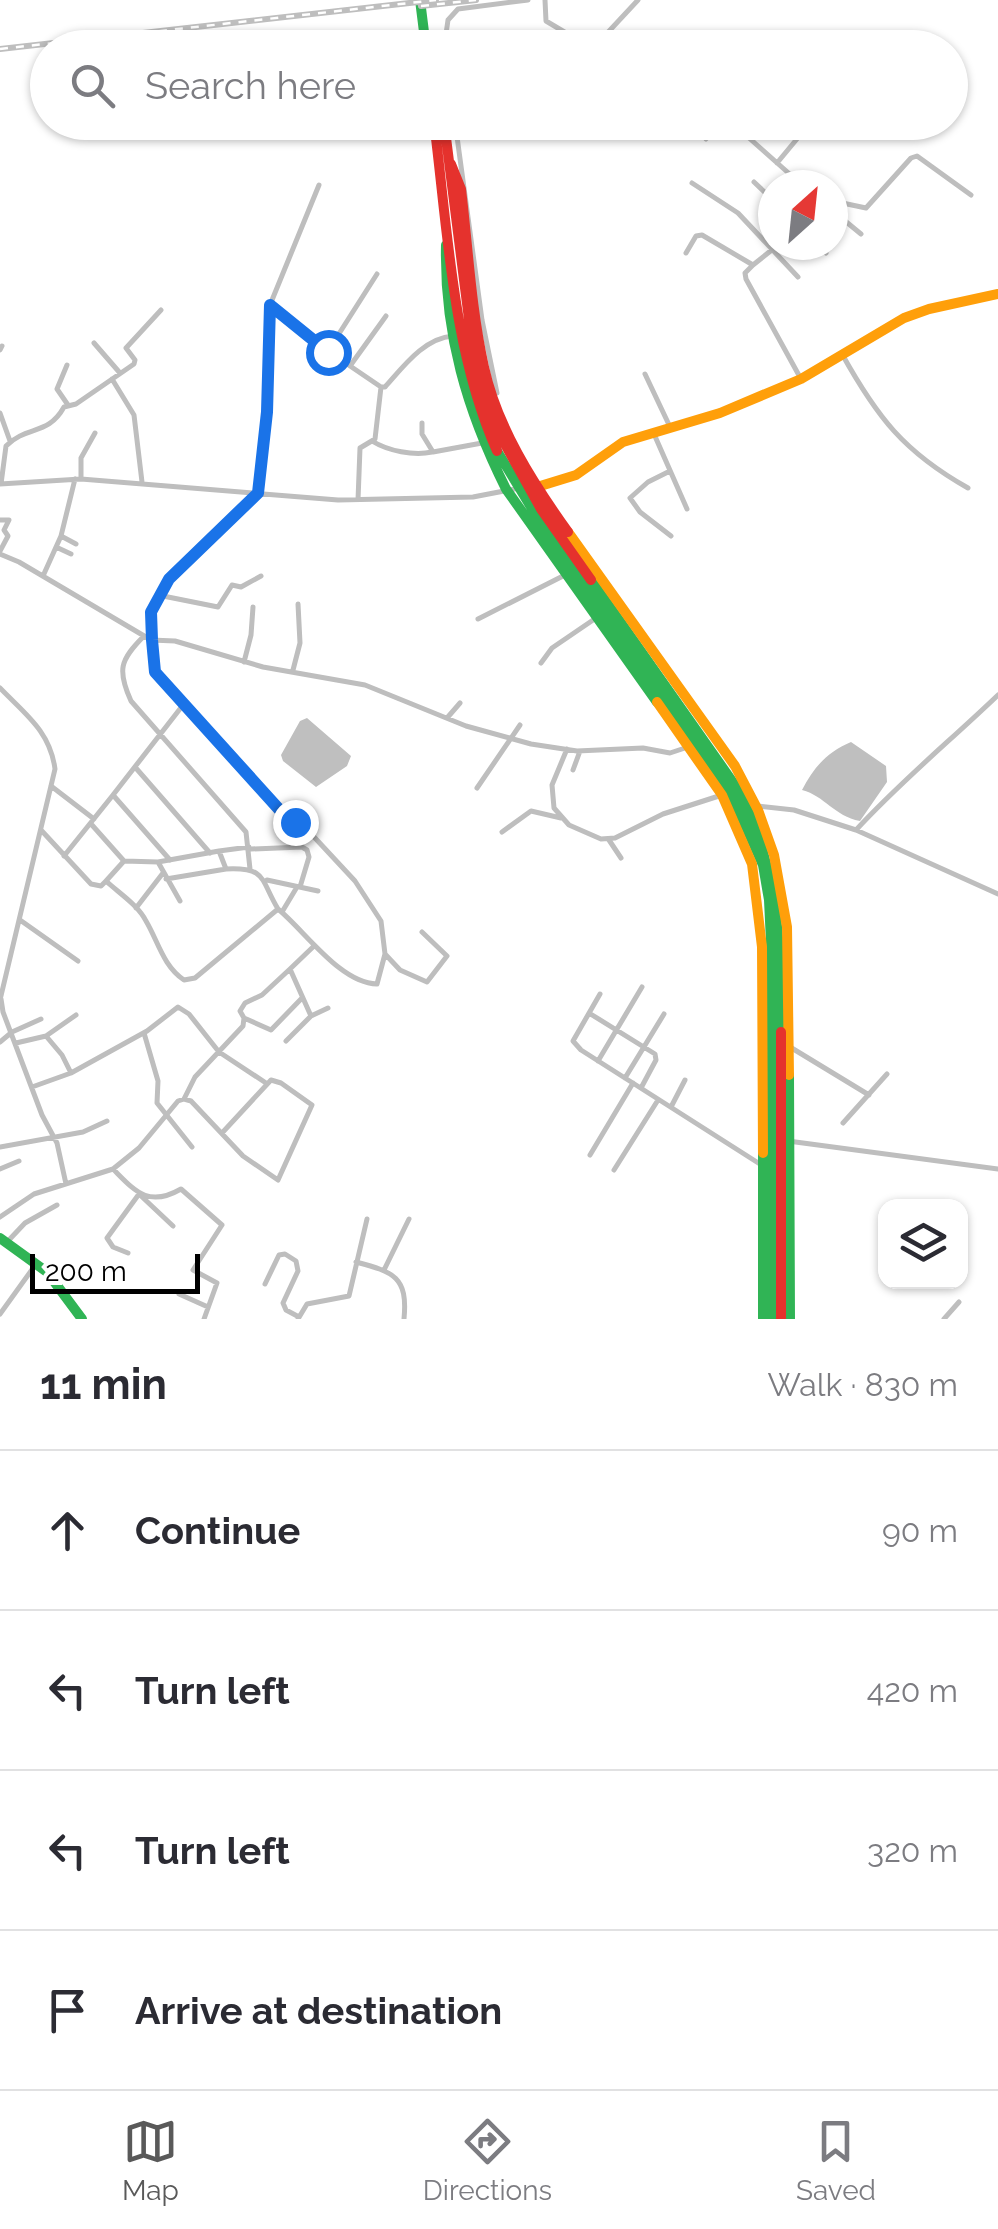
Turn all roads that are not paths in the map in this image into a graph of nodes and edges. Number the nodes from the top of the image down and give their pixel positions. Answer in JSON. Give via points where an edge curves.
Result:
{"nodes":[{"id":1,"x":420,"y":0,"type":"edge"},
{"id":2,"x":528,"y":0,"type":"edge"},
{"id":3,"x":545,"y":0,"type":"edge"},
{"id":4,"x":638,"y":0,"type":"edge"},
{"id":5,"x":424,"y":30,"type":"edge"},
{"id":6,"x":447,"y":30,"type":"edge"},
{"id":7,"x":561,"y":30,"type":"edge"},
{"id":8,"x":610,"y":30,"type":"edge"},
{"id":9,"x":436,"y":140,"type":"edge"},
{"id":10,"x":446,"y":140,"type":"edge"},
{"id":11,"x":457,"y":140,"type":"edge"},
{"id":12,"x":751,"y":140,"type":"edge"},
{"id":13,"x":797,"y":140,"type":"edge"},
{"id":14,"x":449,"y":160,"type":"junction"},
{"id":15,"x":778,"y":164,"type":"junction"},
{"id":16,"x":785,"y":170,"type":"edge"},
{"id":17,"x":754,"y":182,"type":"dead end"},
{"id":18,"x":692,"y":183,"type":"dead end"},
{"id":19,"x":320,"y":186,"type":"dead end"},
{"id":20,"x":758,"y":186,"type":"edge"},
{"id":21,"x":971,"y":195,"type":"dead end"},
{"id":22,"x":848,"y":204,"type":"edge"},
{"id":23,"x":848,"y":223,"type":"edge"},
{"id":24,"x":448,"y":225,"type":"junction"},
{"id":25,"x":758,"y":231,"type":"edge"},
{"id":26,"x":861,"y":234,"type":"dead end"},
{"id":27,"x":686,"y":254,"type":"dead end"},
{"id":28,"x":759,"y":260,"type":"edge"},
{"id":29,"x":786,"y":260,"type":"edge"},
{"id":30,"x":753,"y":265,"type":"junction"},
{"id":31,"x":377,"y":274,"type":"dead end"},
{"id":32,"x":798,"y":277,"type":"dead end"},
{"id":33,"x":998,"y":294,"type":"edge"},
{"id":34,"x":270,"y":305,"type":"junction"},
{"id":35,"x":161,"y":310,"type":"dead end"},
{"id":36,"x":386,"y":316,"type":"dead end"},
{"id":37,"x":453,"y":336,"type":"junction"},
{"id":38,"x":94,"y":344,"type":"dead end"},
{"id":39,"x":328,"y":352,"type":"junction"},
{"id":40,"x":842,"y":354,"type":"junction"},
{"id":41,"x":67,"y":365,"type":"dead end"},
{"id":42,"x":350,"y":366,"type":"junction"},
{"id":43,"x":120,"y":373,"type":"junction"},
{"id":44,"x":645,"y":374,"type":"dead end"},
{"id":45,"x":801,"y":378,"type":"junction"},
{"id":46,"x":112,"y":379,"type":"junction"},
{"id":47,"x":476,"y":380,"type":"junction"},
{"id":48,"x":381,"y":387,"type":"junction"},
{"id":49,"x":68,"y":405,"type":"junction"},
{"id":50,"x":0,"y":413,"type":"edge"},
{"id":51,"x":502,"y":420,"type":"junction"},
{"id":52,"x":422,"y":423,"type":"dead end"},
{"id":53,"x":672,"y":429,"type":"junction"},
{"id":54,"x":95,"y":433,"type":"dead end"},
{"id":55,"x":654,"y":434,"type":"junction"},
{"id":56,"x":10,"y":441,"type":"junction"},
{"id":57,"x":372,"y":442,"type":"junction"},
{"id":58,"x":482,"y":443,"type":"junction"},
{"id":59,"x":433,"y":452,"type":"junction"},
{"id":60,"x":670,"y":470,"type":"junction"},
{"id":61,"x":78,"y":479,"type":"junction"},
{"id":62,"x":142,"y":482,"type":"junction"},
{"id":63,"x":0,"y":484,"type":"edge"},
{"id":64,"x":537,"y":487,"type":"junction"},
{"id":65,"x":968,"y":488,"type":"dead end"},
{"id":66,"x":506,"y":489,"type":"junction"},
{"id":67,"x":258,"y":493,"type":"junction"},
{"id":68,"x":358,"y":500,"type":"junction"},
{"id":69,"x":686,"y":509,"type":"dead end"},
{"id":70,"x":0,"y":520,"type":"edge"},
{"id":71,"x":61,"y":536,"type":"junction"},
{"id":72,"x":671,"y":536,"type":"dead end"},
{"id":73,"x":76,"y":544,"type":"dead end"},
{"id":74,"x":56,"y":547,"type":"junction"},
{"id":75,"x":0,"y":552,"type":"edge"},
{"id":76,"x":70,"y":554,"type":"dead end"},
{"id":77,"x":565,"y":575,"type":"junction"},
{"id":78,"x":43,"y":576,"type":"junction"},
{"id":79,"x":261,"y":576,"type":"dead end"},
{"id":80,"x":158,"y":595,"type":"junction"},
{"id":81,"x":298,"y":604,"type":"dead end"},
{"id":82,"x":253,"y":607,"type":"dead end"},
{"id":83,"x":596,"y":618,"type":"junction"},
{"id":84,"x":478,"y":619,"type":"dead end"},
{"id":85,"x":148,"y":638,"type":"junction"},
{"id":86,"x":244,"y":662,"type":"junction"},
{"id":87,"x":541,"y":663,"type":"dead end"},
{"id":88,"x":293,"y":672,"type":"junction"},
{"id":89,"x":0,"y":688,"type":"edge"},
{"id":90,"x":998,"y":695,"type":"edge"},
{"id":91,"x":460,"y":703,"type":"dead end"},
{"id":92,"x":183,"y":704,"type":"junction"},
{"id":93,"x":447,"y":718,"type":"junction"},
{"id":94,"x":520,"y":725,"type":"dead end"},
{"id":95,"x":160,"y":735,"type":"junction"},
{"id":96,"x":510,"y":738,"type":"junction"},
{"id":97,"x":688,"y":746,"type":"junction"},
{"id":98,"x":567,"y":749,"type":"junction"},
{"id":99,"x":580,"y":751,"type":"junction"},
{"id":100,"x":135,"y":767,"type":"junction"},
{"id":101,"x":572,"y":770,"type":"dead end"},
{"id":102,"x":51,"y":786,"type":"junction"},
{"id":103,"x":477,"y":788,"type":"dead end"},
{"id":104,"x":113,"y":796,"type":"junction"},
{"id":105,"x":722,"y":796,"type":"junction"},
{"id":106,"x":758,"y":806,"type":"junction"},
{"id":107,"x":561,"y":818,"type":"junction"},
{"id":108,"x":93,"y":822,"type":"junction"},
{"id":109,"x":41,"y":830,"type":"junction"},
{"id":110,"x":856,"y":830,"type":"junction"},
{"id":111,"x":502,"y":832,"type":"dead end"},
{"id":112,"x":609,"y":839,"type":"junction"},
{"id":113,"x":249,"y":848,"type":"junction"},
{"id":114,"x":219,"y":850,"type":"junction"},
{"id":115,"x":210,"y":852,"type":"junction"},
{"id":116,"x":64,"y":856,"type":"junction"},
{"id":117,"x":622,"y":858,"type":"dead end"},
{"id":118,"x":170,"y":860,"type":"junction"},
{"id":119,"x":124,"y":862,"type":"junction"},
{"id":120,"x":158,"y":862,"type":"junction"},
{"id":121,"x":226,"y":869,"type":"junction"},
{"id":122,"x":250,"y":869,"type":"junction"},
{"id":123,"x":165,"y":876,"type":"junction"},
{"id":124,"x":266,"y":880,"type":"junction"},
{"id":125,"x":106,"y":881,"type":"junction"},
{"id":126,"x":299,"y":887,"type":"junction"},
{"id":127,"x":318,"y":891,"type":"dead end"},
{"id":128,"x":998,"y":894,"type":"edge"},
{"id":129,"x":180,"y":901,"type":"dead end"},
{"id":130,"x":136,"y":908,"type":"junction"},
{"id":131,"x":280,"y":911,"type":"junction"},
{"id":132,"x":20,"y":920,"type":"junction"},
{"id":133,"x":422,"y":932,"type":"dead end"},
{"id":134,"x":314,"y":946,"type":"junction"},
{"id":135,"x":385,"y":954,"type":"junction"},
{"id":136,"x":78,"y":961,"type":"dead end"},
{"id":137,"x":290,"y":968,"type":"junction"},
{"id":138,"x":642,"y":987,"type":"dead end"},
{"id":139,"x":600,"y":994,"type":"dead end"},
{"id":140,"x":302,"y":998,"type":"junction"},
{"id":141,"x":1,"y":1000,"type":"edge"},
{"id":142,"x":328,"y":1008,"type":"dead end"},
{"id":143,"x":588,"y":1013,"type":"junction"},
{"id":144,"x":664,"y":1014,"type":"dead end"},
{"id":145,"x":76,"y":1015,"type":"dead end"},
{"id":146,"x":311,"y":1016,"type":"junction"},
{"id":147,"x":244,"y":1018,"type":"junction"},
{"id":148,"x":41,"y":1019,"type":"dead end"},
{"id":149,"x":616,"y":1030,"type":"junction"},
{"id":150,"x":12,"y":1032,"type":"junction"},
{"id":151,"x":144,"y":1033,"type":"junction"},
{"id":152,"x":46,"y":1036,"type":"junction"},
{"id":153,"x":0,"y":1042,"type":"edge"},
{"id":154,"x":16,"y":1042,"type":"junction"},
{"id":155,"x":286,"y":1042,"type":"dead end"},
{"id":156,"x":644,"y":1046,"type":"junction"},
{"id":157,"x":790,"y":1046,"type":"junction"},
{"id":158,"x":219,"y":1052,"type":"junction"},
{"id":159,"x":598,"y":1061,"type":"junction"},
{"id":160,"x":71,"y":1073,"type":"junction"},
{"id":161,"x":888,"y":1074,"type":"dead end"},
{"id":162,"x":626,"y":1078,"type":"junction"},
{"id":163,"x":685,"y":1080,"type":"dead end"},
{"id":164,"x":266,"y":1083,"type":"junction"},
{"id":165,"x":633,"y":1083,"type":"junction"},
{"id":166,"x":32,"y":1088,"type":"junction"},
{"id":167,"x":641,"y":1088,"type":"junction"},
{"id":168,"x":869,"y":1095,"type":"junction"},
{"id":169,"x":184,"y":1098,"type":"junction"},
{"id":170,"x":659,"y":1099,"type":"junction"},
{"id":171,"x":671,"y":1107,"type":"junction"},
{"id":172,"x":167,"y":1114,"type":"junction"},
{"id":173,"x":107,"y":1121,"type":"dead end"},
{"id":174,"x":843,"y":1123,"type":"dead end"},
{"id":175,"x":222,"y":1133,"type":"junction"},
{"id":176,"x":54,"y":1137,"type":"junction"},
{"id":177,"x":778,"y":1140,"type":"junction"},
{"id":178,"x":0,"y":1147,"type":"edge"},
{"id":179,"x":192,"y":1147,"type":"dead end"},
{"id":180,"x":590,"y":1156,"type":"dead end"},
{"id":181,"x":19,"y":1161,"type":"dead end"},
{"id":182,"x":764,"y":1166,"type":"junction"},
{"id":183,"x":0,"y":1168,"type":"edge"},
{"id":184,"x":112,"y":1168,"type":"junction"},
{"id":185,"x":614,"y":1170,"type":"dead end"},
{"id":186,"x":998,"y":1170,"type":"edge"},
{"id":187,"x":66,"y":1184,"type":"junction"},
{"id":188,"x":139,"y":1194,"type":"junction"},
{"id":189,"x":57,"y":1206,"type":"dead end"},
{"id":190,"x":0,"y":1217,"type":"edge"},
{"id":191,"x":367,"y":1219,"type":"dead end"},
{"id":192,"x":409,"y":1219,"type":"dead end"},
{"id":193,"x":173,"y":1226,"type":"dead end"},
{"id":194,"x":3,"y":1240,"type":"edge"},
{"id":195,"x":128,"y":1253,"type":"dead end"},
{"id":196,"x":38,"y":1261,"type":"junction"},
{"id":197,"x":356,"y":1262,"type":"junction"},
{"id":198,"x":383,"y":1271,"type":"junction"},
{"id":199,"x":265,"y":1284,"type":"dead end"},
{"id":200,"x":179,"y":1294,"type":"dead end"},
{"id":201,"x":959,"y":1302,"type":"dead end"},
{"id":202,"x":208,"y":1306,"type":"junction"},
{"id":203,"x":0,"y":1314,"type":"edge"},
{"id":204,"x":298,"y":1318,"type":"edge"},
{"id":205,"x":82,"y":1319,"type":"edge"},
{"id":206,"x":204,"y":1319,"type":"edge"},
{"id":207,"x":404,"y":1319,"type":"edge"},
{"id":208,"x":763,"y":1319,"type":"edge"},
{"id":209,"x":772,"y":1319,"type":"edge"},
{"id":210,"x":781,"y":1319,"type":"edge"},
{"id":211,"x":790,"y":1319,"type":"edge"},
{"id":212,"x":944,"y":1319,"type":"edge"}],
"edges":[{"from":1,"to":5,"type":"main road"},
{"from":2,"to":6,"type":"street","via":[[458,9]]},
{"from":3,"to":7,"type":"street","via":[[546,21]]},
{"from":4,"to":8,"type":"street"},
{"from":9,"to":24,"type":"main road"},
{"from":10,"to":14,"type":"main road"},
{"from":11,"to":51,"type":"street"},
{"from":12,"to":15,"type":"street"},
{"from":13,"to":15,"type":"street"},
{"from":14,"to":47,"type":"main road"},
{"from":14,"to":51,"type":"main road","via":[[461,189],[484,368]]},
{"from":15,"to":16,"type":"street"},
{"from":17,"to":20,"type":"street"},
{"from":18,"to":25,"type":"street"},
{"from":19,"to":34,"type":"street"},
{"from":21,"to":22,"type":"street","via":[[917,156],[866,208]]},
{"from":23,"to":26,"type":"street"},
{"from":24,"to":37,"type":"main road"},
{"from":24,"to":47,"type":"main road","via":[[462,336]]},
{"from":27,"to":30,"type":"street","via":[[702,235]]},
{"from":28,"to":30,"type":"street"},
{"from":29,"to":32,"type":"street"},
{"from":30,"to":45,"type":"street","via":[[746,280]]},
{"from":31,"to":39,"type":"street"},
{"from":33,"to":40,"type":"main road","via":[[904,318]]},
{"from":34,"to":39,"type":"street"},
{"from":34,"to":67,"type":"street"},
{"from":35,"to":43,"type":"street","via":[[128,344],[136,361]]},
{"from":36,"to":42,"type":"street"},
{"from":37,"to":48,"type":"street","via":[[426,345]]},
{"from":37,"to":58,"type":"main road"},
{"from":38,"to":43,"type":"street"},
{"from":39,"to":42,"type":"street"},
{"from":40,"to":45,"type":"main road"},
{"from":40,"to":65,"type":"street","via":[[877,415],[935,470]]},
{"from":41,"to":49,"type":"street","via":[[57,391]]},
{"from":42,"to":48,"type":"street"},
{"from":43,"to":46,"type":"street"},
{"from":44,"to":53,"type":"street"},
{"from":45,"to":53,"type":"main road"},
{"from":46,"to":49,"type":"street"},
{"from":46,"to":62,"type":"street","via":[[134,415]]},
{"from":47,"to":177,"type":"main road","via":[[529,489],[739,790],[762,837],[772,870],[780,966]]},
{"from":48,"to":57,"type":"street"},
{"from":49,"to":56,"type":"street","via":[[53,424]]},
{"from":50,"to":56,"type":"street"},
{"from":51,"to":64,"type":"main road"},
{"from":52,"to":59,"type":"street"},
{"from":53,"to":55,"type":"main road"},
{"from":54,"to":61,"type":"street"},
{"from":55,"to":60,"type":"street"},
{"from":55,"to":64,"type":"main road","via":[[624,442],[576,474]]},
{"from":56,"to":63,"type":"street"},
{"from":57,"to":59,"type":"street"},
{"from":57,"to":68,"type":"street","via":[[360,448]]},
{"from":58,"to":59,"type":"street"},
{"from":58,"to":66,"type":"main road"},
{"from":60,"to":69,"type":"street"},
{"from":60,"to":72,"type":"street","via":[[630,498]]},
{"from":61,"to":62,"type":"street"},
{"from":61,"to":63,"type":"street"},
{"from":61,"to":71,"type":"street"},
{"from":62,"to":67,"type":"street"},
{"from":64,"to":66,"type":"street"},
{"from":64,"to":106,"type":"main road"},
{"from":66,"to":68,"type":"street","via":[[472,497]]},
{"from":66,"to":77,"type":"main road"},
{"from":67,"to":68,"type":"street"},
{"from":67,"to":80,"type":"street"},
{"from":70,"to":75,"type":"street","via":[[9,520]]},
{"from":71,"to":73,"type":"street"},
{"from":71,"to":74,"type":"street"},
{"from":74,"to":76,"type":"street"},
{"from":74,"to":78,"type":"street"},
{"from":75,"to":78,"type":"street"},
{"from":77,"to":83,"type":"main road"},
{"from":77,"to":84,"type":"street"},
{"from":78,"to":85,"type":"street"},
{"from":79,"to":80,"type":"street","via":[[232,585],[218,607]]},
{"from":80,"to":85,"type":"street"},
{"from":81,"to":88,"type":"street"},
{"from":82,"to":86,"type":"street"},
{"from":83,"to":87,"type":"street"},
{"from":83,"to":97,"type":"main road"},
{"from":85,"to":86,"type":"street"},
{"from":85,"to":92,"type":"street","via":[[153,669]]},
{"from":85,"to":95,"type":"street","via":[[126,654],[124,686]]},
{"from":86,"to":88,"type":"street"},
{"from":88,"to":93,"type":"street","via":[[365,684]]},
{"from":89,"to":102,"type":"street","via":[[52,748]]},
{"from":90,"to":110,"type":"street"},
{"from":91,"to":93,"type":"street"},
{"from":92,"to":95,"type":"street"},
{"from":92,"to":135,"type":"street","via":[[370,901],[381,921]]},
{"from":93,"to":96,"type":"street"},
{"from":94,"to":96,"type":"street"},
{"from":95,"to":100,"type":"street"},
{"from":95,"to":113,"type":"street","via":[[246,832]]},
{"from":96,"to":98,"type":"street"},
{"from":96,"to":103,"type":"street"},
{"from":97,"to":99,"type":"street","via":[[670,753]]},
{"from":97,"to":105,"type":"main road"},
{"from":98,"to":99,"type":"street"},
{"from":98,"to":107,"type":"street","via":[[552,785]]},
{"from":99,"to":101,"type":"street"},
{"from":100,"to":104,"type":"street"},
{"from":100,"to":115,"type":"street"},
{"from":102,"to":108,"type":"street"},
{"from":102,"to":109,"type":"street"},
{"from":104,"to":108,"type":"street"},
{"from":104,"to":118,"type":"street"},
{"from":105,"to":112,"type":"street"},
{"from":105,"to":177,"type":"main road","via":[[743,838],[758,894]]},
{"from":106,"to":110,"type":"street"},
{"from":106,"to":157,"type":"main road","via":[[786,910]]},
{"from":107,"to":111,"type":"street","via":[[531,811]]},
{"from":107,"to":112,"type":"street"},
{"from":108,"to":116,"type":"street"},
{"from":108,"to":119,"type":"street"},
{"from":109,"to":116,"type":"street"},
{"from":109,"to":132,"type":"street"},
{"from":110,"to":128,"type":"street"},
{"from":112,"to":117,"type":"street"},
{"from":113,"to":114,"type":"street"},
{"from":113,"to":122,"type":"street"},
{"from":113,"to":126,"type":"street","via":[[305,848],[310,857]]},
{"from":114,"to":115,"type":"street"},
{"from":114,"to":121,"type":"street"},
{"from":115,"to":118,"type":"street"},
{"from":116,"to":125,"type":"street","via":[[90,884]]},
{"from":118,"to":120,"type":"street"},
{"from":119,"to":120,"type":"street"},
{"from":119,"to":125,"type":"street"},
{"from":120,"to":123,"type":"street"},
{"from":121,"to":122,"type":"street"},
{"from":121,"to":123,"type":"street"},
{"from":122,"to":124,"type":"street"},
{"from":123,"to":129,"type":"street"},
{"from":123,"to":130,"type":"street"},
{"from":124,"to":126,"type":"street"},
{"from":124,"to":131,"type":"street"},
{"from":125,"to":130,"type":"street"},
{"from":126,"to":127,"type":"street"},
{"from":126,"to":131,"type":"street"},
{"from":130,"to":131,"type":"street","via":[[154,942],[188,980]]},
{"from":131,"to":134,"type":"street"},
{"from":132,"to":136,"type":"street"},
{"from":132,"to":141,"type":"street"},
{"from":133,"to":135,"type":"street","via":[[447,956],[426,983]]},
{"from":134,"to":135,"type":"street","via":[[372,985]]},
{"from":134,"to":137,"type":"street"},
{"from":137,"to":140,"type":"street"},
{"from":137,"to":147,"type":"street","via":[[244,1005]]},
{"from":138,"to":149,"type":"street"},
{"from":139,"to":143,"type":"street"},
{"from":140,"to":146,"type":"street"},
{"from":140,"to":147,"type":"street","via":[[271,1030]]},
{"from":141,"to":150,"type":"street"},
{"from":142,"to":146,"type":"street"},
{"from":143,"to":149,"type":"street"},
{"from":143,"to":159,"type":"street","via":[[573,1041]]},
{"from":144,"to":156,"type":"street"},
{"from":145,"to":152,"type":"street"},
{"from":146,"to":155,"type":"street"},
{"from":147,"to":158,"type":"street"},
{"from":148,"to":150,"type":"street"},
{"from":149,"to":156,"type":"street"},
{"from":149,"to":159,"type":"street"},
{"from":150,"to":153,"type":"street"},
{"from":150,"to":154,"type":"street"},
{"from":151,"to":158,"type":"street","via":[[180,1007]]},
{"from":151,"to":160,"type":"street"},
{"from":151,"to":172,"type":"street","via":[[158,1082],[156,1100]]},
{"from":152,"to":154,"type":"street"},
{"from":152,"to":160,"type":"street"},
{"from":154,"to":166,"type":"street"},
{"from":156,"to":162,"type":"street"},
{"from":156,"to":167,"type":"street","via":[[656,1057]]},
{"from":157,"to":168,"type":"street"},
{"from":157,"to":177,"type":"main road"},
{"from":158,"to":164,"type":"street"},
{"from":158,"to":169,"type":"street"},
{"from":159,"to":162,"type":"street"},
{"from":160,"to":166,"type":"street"},
{"from":161,"to":168,"type":"street"},
{"from":162,"to":165,"type":"street"},
{"from":163,"to":171,"type":"street"},
{"from":164,"to":175,"type":"street"},
{"from":164,"to":175,"type":"street","via":[[281,1083],[312,1108],[280,1179],[256,1167]]},
{"from":165,"to":167,"type":"street"},
{"from":165,"to":180,"type":"street"},
{"from":166,"to":176,"type":"street"},
{"from":167,"to":170,"type":"street"},
{"from":168,"to":174,"type":"street"},
{"from":169,"to":172,"type":"street"},
{"from":169,"to":175,"type":"street"},
{"from":170,"to":171,"type":"street"},
{"from":170,"to":185,"type":"street"},
{"from":171,"to":182,"type":"street"},
{"from":172,"to":179,"type":"street"},
{"from":172,"to":184,"type":"street"},
{"from":173,"to":176,"type":"street"},
{"from":176,"to":178,"type":"street"},
{"from":176,"to":187,"type":"street"},
{"from":177,"to":182,"type":"main road"},
{"from":177,"to":186,"type":"street"},
{"from":177,"to":209,"type":"main road"},
{"from":177,"to":210,"type":"main road"},
{"from":177,"to":211,"type":"main road"},
{"from":181,"to":183,"type":"street"},
{"from":182,"to":208,"type":"main road"},
{"from":184,"to":187,"type":"street"},
{"from":184,"to":188,"type":"street"},
{"from":187,"to":190,"type":"street","via":[[24,1199]]},
{"from":188,"to":193,"type":"street"},
{"from":188,"to":195,"type":"street","via":[[107,1238]]},
{"from":188,"to":202,"type":"street","via":[[164,1197],[182,1188],[222,1224],[193,1270],[217,1283]]},
{"from":189,"to":194,"type":"street"},
{"from":191,"to":197,"type":"street"},
{"from":192,"to":198,"type":"street"},
{"from":194,"to":196,"type":"main road"},
{"from":196,"to":203,"type":"street"},
{"from":196,"to":205,"type":"main road"},
{"from":197,"to":198,"type":"street"},
{"from":197,"to":204,"type":"street","via":[[348,1298],[307,1304]]},
{"from":198,"to":207,"type":"street","via":[[404,1288]]},
{"from":199,"to":204,"type":"street","via":[[279,1255],[296,1261],[283,1304]]},
{"from":200,"to":202,"type":"street"},
{"from":201,"to":212,"type":"street"},
{"from":202,"to":206,"type":"street"}]}
